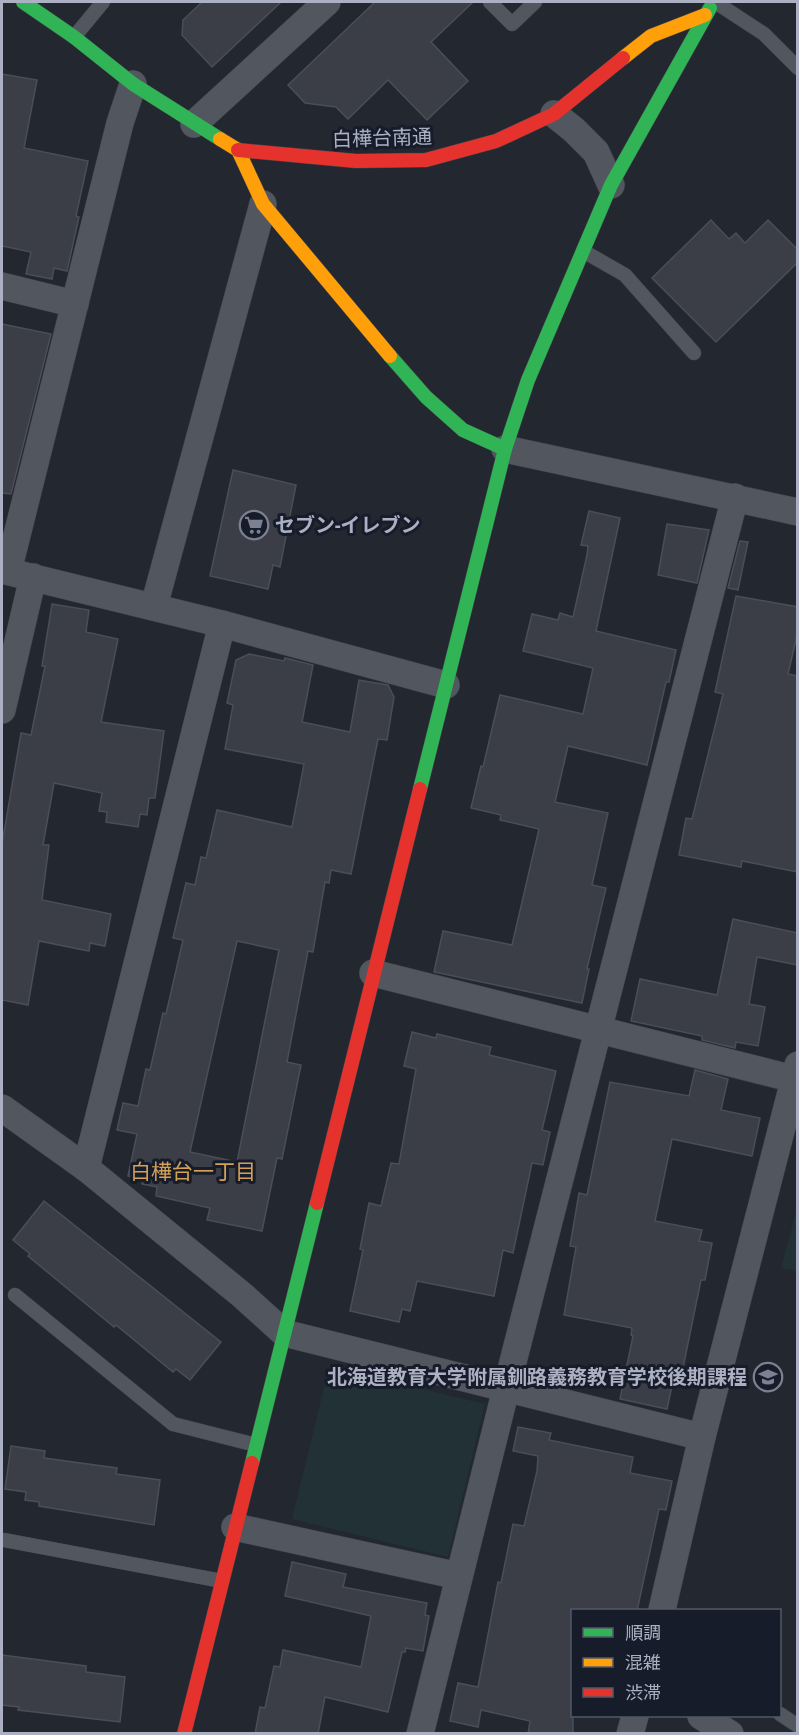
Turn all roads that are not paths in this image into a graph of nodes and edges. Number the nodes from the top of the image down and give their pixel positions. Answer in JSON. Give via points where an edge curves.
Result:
{"nodes":[{"id":1,"x":23,"y":2,"type":"edge"},
{"id":2,"x":103,"y":2,"type":"edge"},
{"id":3,"x":327,"y":2,"type":"edge"},
{"id":4,"x":490,"y":2,"type":"edge"},
{"id":5,"x":535,"y":2,"type":"edge"},
{"id":6,"x":713,"y":5,"type":"edge"},
{"id":7,"x":74,"y":37,"type":"junction"},
{"id":8,"x":798,"y":68,"type":"edge"},
{"id":9,"x":133,"y":84,"type":"junction"},
{"id":10,"x":554,"y":114,"type":"junction"},
{"id":11,"x":194,"y":124,"type":"junction"},
{"id":12,"x":238,"y":150,"type":"junction"},
{"id":13,"x":611,"y":185,"type":"junction"},
{"id":14,"x":263,"y":204,"type":"junction"},
{"id":15,"x":583,"y":251,"type":"junction"},
{"id":16,"x":2,"y":286,"type":"edge"},
{"id":17,"x":75,"y":304,"type":"junction"},
{"id":18,"x":694,"y":353,"type":"dead end"},
{"id":19,"x":505,"y":449,"type":"junction"},
{"id":20,"x":735,"y":497,"type":"junction"},
{"id":21,"x":798,"y":512,"type":"edge"},
{"id":22,"x":14,"y":573,"type":"edge"},
{"id":23,"x":154,"y":606,"type":"junction"},
{"id":24,"x":222,"y":624,"type":"junction"},
{"id":25,"x":446,"y":685,"type":"junction"},
{"id":26,"x":2,"y":710,"type":"edge"},
{"id":27,"x":373,"y":973,"type":"junction"},
{"id":28,"x":599,"y":1028,"type":"junction"},
{"id":29,"x":796,"y":1072,"type":"edge"},
{"id":30,"x":2,"y":1108,"type":"edge"},
{"id":31,"x":86,"y":1168,"type":"junction"},
{"id":32,"x":15,"y":1295,"type":"dead end"},
{"id":33,"x":284,"y":1333,"type":"junction"},
{"id":34,"x":506,"y":1389,"type":"junction"},
{"id":35,"x":702,"y":1437,"type":"junction"},
{"id":36,"x":256,"y":1445,"type":"junction"},
{"id":37,"x":235,"y":1527,"type":"junction"},
{"id":38,"x":4,"y":1540,"type":"dead end"},
{"id":39,"x":459,"y":1576,"type":"junction"},
{"id":40,"x":222,"y":1581,"type":"junction"},
{"id":41,"x":663,"y":1609,"type":"edge"},
{"id":42,"x":781,"y":1715,"type":"edge"},
{"id":43,"x":635,"y":1717,"type":"edge"},
{"id":44,"x":703,"y":1717,"type":"edge"},
{"id":45,"x":798,"y":1726,"type":"edge"},
{"id":46,"x":184,"y":1734,"type":"edge"},
{"id":47,"x":420,"y":1734,"type":"edge"},
{"id":48,"x":630,"y":1734,"type":"edge"},
{"id":49,"x":730,"y":1734,"type":"edge"}],
"edges":[{"from":1,"to":7,"type":"street"},
{"from":2,"to":7,"type":"lane"},
{"from":3,"to":11,"type":"street"},
{"from":4,"to":5,"type":"lane","via":[[512,24]]},
{"from":6,"to":8,"type":"lane","via":[[764,34]]},
{"from":6,"to":10,"type":"street","name":"白樺台南通","via":[[651,36]]},
{"from":6,"to":13,"type":"street"},
{"from":7,"to":9,"type":"street"},
{"from":9,"to":11,"type":"street"},
{"from":9,"to":17,"type":"street"},
{"from":10,"to":12,"type":"street","name":"白樺台南通","via":[[496,141],[426,160],[356,161]]},
{"from":10,"to":13,"type":"street","via":[[596,152]]},
{"from":11,"to":12,"type":"street"},
{"from":12,"to":14,"type":"street"},
{"from":13,"to":15,"type":"street"},
{"from":14,"to":19,"type":"street","via":[[426,397],[463,430]]},
{"from":14,"to":23,"type":"street"},
{"from":15,"to":18,"type":"lane","via":[[625,275]]},
{"from":15,"to":19,"type":"street","via":[[528,380]]},
{"from":16,"to":17,"type":"street"},
{"from":17,"to":22,"type":"street"},
{"from":19,"to":20,"type":"street"},
{"from":19,"to":25,"type":"street"},
{"from":20,"to":21,"type":"street"},
{"from":20,"to":28,"type":"street"},
{"from":22,"to":23,"type":"street"},
{"from":22,"to":26,"type":"street"},
{"from":23,"to":24,"type":"street"},
{"from":24,"to":25,"type":"street"},
{"from":24,"to":31,"type":"street"},
{"from":25,"to":27,"type":"street"},
{"from":27,"to":28,"type":"street"},
{"from":27,"to":33,"type":"street"},
{"from":28,"to":29,"type":"street"},
{"from":28,"to":34,"type":"street"},
{"from":29,"to":35,"type":"street"},
{"from":30,"to":31,"type":"street"},
{"from":31,"to":33,"type":"street"},
{"from":32,"to":36,"type":"lane","via":[[173,1424]]},
{"from":33,"to":34,"type":"street"},
{"from":33,"to":36,"type":"street"},
{"from":34,"to":35,"type":"street"},
{"from":34,"to":39,"type":"street"},
{"from":35,"to":41,"type":"street"},
{"from":36,"to":37,"type":"street"},
{"from":37,"to":39,"type":"street"},
{"from":37,"to":40,"type":"street"},
{"from":38,"to":40,"type":"lane"},
{"from":39,"to":47,"type":"street"},
{"from":40,"to":46,"type":"street"},
{"from":42,"to":45,"type":"lane"},
{"from":43,"to":48,"type":"street"},
{"from":44,"to":49,"type":"street"}]}
